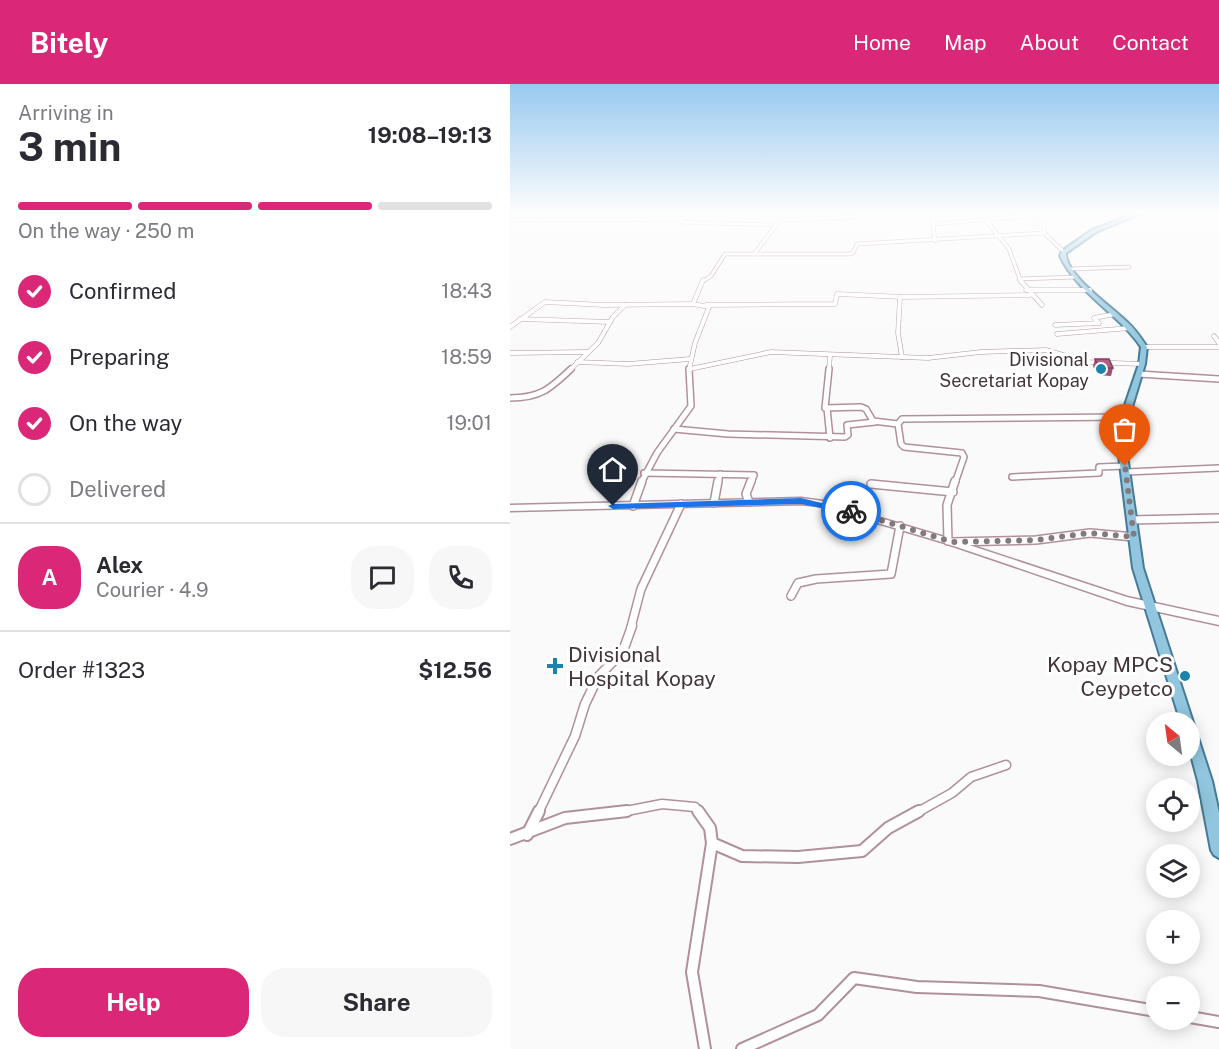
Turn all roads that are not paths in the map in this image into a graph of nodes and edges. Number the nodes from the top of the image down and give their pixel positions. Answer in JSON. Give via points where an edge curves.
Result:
{"nodes":[{"id":1,"x":722,"y":257,"type":"edge"},
{"id":2,"x":1009,"y":257,"type":"edge"},
{"id":3,"x":1064,"y":257,"type":"edge"},
{"id":4,"x":1129,"y":267,"type":"dead end"},
{"id":5,"x":1070,"y":269,"type":"junction"},
{"id":6,"x":1076,"y":277,"type":"junction"},
{"id":7,"x":1019,"y":279,"type":"junction"},
{"id":8,"x":1026,"y":290,"type":"junction"},
{"id":9,"x":1090,"y":290,"type":"junction"},
{"id":10,"x":1030,"y":295,"type":"junction"},
{"id":11,"x":900,"y":297,"type":"junction"},
{"id":12,"x":693,"y":304,"type":"junction"},
{"id":13,"x":706,"y":304,"type":"junction"},
{"id":14,"x":1042,"y":304,"type":"dead end"},
{"id":15,"x":625,"y":305,"type":"junction"},
{"id":16,"x":1115,"y":314,"type":"junction"},
{"id":17,"x":520,"y":319,"type":"junction"},
{"id":18,"x":610,"y":322,"type":"junction"},
{"id":19,"x":1055,"y":325,"type":"dead end"},
{"id":20,"x":510,"y":327,"type":"edge"},
{"id":21,"x":1130,"y":328,"type":"junction"},
{"id":22,"x":1058,"y":334,"type":"dead end"},
{"id":23,"x":1214,"y":336,"type":"dead end"},
{"id":24,"x":1219,"y":343,"type":"edge"},
{"id":25,"x":1144,"y":347,"type":"junction"},
{"id":26,"x":1219,"y":347,"type":"edge"},
{"id":27,"x":588,"y":352,"type":"junction"},
{"id":28,"x":510,"y":353,"type":"edge"},
{"id":29,"x":830,"y":355,"type":"junction"},
{"id":30,"x":902,"y":357,"type":"junction"},
{"id":31,"x":690,"y":359,"type":"junction"},
{"id":32,"x":577,"y":362,"type":"junction"},
{"id":33,"x":1142,"y":364,"type":"junction"},
{"id":34,"x":690,"y":369,"type":"junction"},
{"id":35,"x":1139,"y":374,"type":"junction"},
{"id":36,"x":1219,"y":379,"type":"edge"},
{"id":37,"x":510,"y":398,"type":"edge"},
{"id":38,"x":827,"y":408,"type":"junction"},
{"id":39,"x":1125,"y":417,"type":"junction"},
{"id":40,"x":875,"y":422,"type":"junction"},
{"id":41,"x":898,"y":424,"type":"junction"},
{"id":42,"x":674,"y":429,"type":"junction"},
{"id":43,"x":830,"y":438,"type":"junction"},
{"id":44,"x":1219,"y":468,"type":"edge"},
{"id":45,"x":1126,"y":469,"type":"junction"},
{"id":46,"x":644,"y":473,"type":"junction"},
{"id":47,"x":720,"y":474,"type":"junction"},
{"id":48,"x":1012,"y":477,"type":"dead end"},
{"id":49,"x":871,"y":484,"type":"dead end"},
{"id":50,"x":953,"y":492,"type":"junction"},
{"id":51,"x":749,"y":502,"type":"junction"},
{"id":52,"x":714,"y":503,"type":"junction"},
{"id":53,"x":681,"y":504,"type":"junction"},
{"id":54,"x":633,"y":506,"type":"junction"},
{"id":55,"x":510,"y":508,"type":"edge"},
{"id":56,"x":1219,"y":518,"type":"edge"},
{"id":57,"x":1131,"y":520,"type":"junction"},
{"id":58,"x":900,"y":526,"type":"junction"},
{"id":59,"x":1134,"y":537,"type":"junction"},
{"id":60,"x":950,"y":542,"type":"junction"},
{"id":61,"x":791,"y":596,"type":"dead end"},
{"id":62,"x":1150,"y":607,"type":"junction"},
{"id":63,"x":1219,"y":621,"type":"edge"},
{"id":64,"x":1184,"y":712,"type":"edge"},
{"id":65,"x":1200,"y":764,"type":"edge"},
{"id":66,"x":1006,"y":765,"type":"dead end"},
{"id":67,"x":527,"y":836,"type":"junction"},
{"id":68,"x":510,"y":839,"type":"edge"},
{"id":69,"x":712,"y":843,"type":"junction"},
{"id":70,"x":1219,"y":850,"type":"edge"},
{"id":71,"x":1146,"y":1009,"type":"edge"},
{"id":72,"x":1200,"y":1019,"type":"edge"},
{"id":73,"x":1219,"y":1022,"type":"edge"},
{"id":74,"x":705,"y":1049,"type":"edge"},
{"id":75,"x":742,"y":1049,"type":"edge"}],
"edges":[{"from":1,"to":12,"type":"street","via":[[711,276],[703,279]]},
{"from":2,"to":7,"type":"street"},
{"from":3,"to":5,"type":"main road"},
{"from":4,"to":5,"type":"street"},
{"from":5,"to":6,"type":"main road"},
{"from":6,"to":7,"type":"street"},
{"from":6,"to":9,"type":"main road"},
{"from":7,"to":8,"type":"street"},
{"from":8,"to":9,"type":"street"},
{"from":8,"to":10,"type":"street"},
{"from":9,"to":16,"type":"main road"},
{"from":10,"to":11,"type":"street"},
{"from":10,"to":14,"type":"street"},
{"from":11,"to":13,"type":"street","via":[[837,294],[835,304]]},
{"from":11,"to":30,"type":"street","via":[[898,333]]},
{"from":12,"to":13,"type":"street"},
{"from":12,"to":15,"type":"street"},
{"from":13,"to":31,"type":"street","via":[[709,307]]},
{"from":15,"to":17,"type":"street","via":[[545,302]]},
{"from":15,"to":18,"type":"street"},
{"from":16,"to":19,"type":"street","via":[[1094,318],[1099,322]]},
{"from":16,"to":21,"type":"main road"},
{"from":17,"to":18,"type":"street"},
{"from":17,"to":20,"type":"street"},
{"from":18,"to":27,"type":"street"},
{"from":21,"to":22,"type":"street"},
{"from":21,"to":25,"type":"main road"},
{"from":23,"to":24,"type":"street"},
{"from":25,"to":26,"type":"street"},
{"from":25,"to":33,"type":"main road"},
{"from":27,"to":28,"type":"street"},
{"from":27,"to":32,"type":"street"},
{"from":29,"to":30,"type":"street"},
{"from":29,"to":34,"type":"street","via":[[771,352]]},
{"from":29,"to":38,"type":"street"},
{"from":30,"to":33,"type":"street","via":[[1046,350],[1088,362]]},
{"from":31,"to":32,"type":"street","via":[[628,364]]},
{"from":31,"to":34,"type":"street"},
{"from":32,"to":37,"type":"street","via":[[540,396]]},
{"from":33,"to":35,"type":"main road"},
{"from":34,"to":42,"type":"street","via":[[687,391],[691,406]]},
{"from":35,"to":36,"type":"street"},
{"from":35,"to":39,"type":"main road"},
{"from":38,"to":40,"type":"street","via":[[866,409]]},
{"from":38,"to":43,"type":"street"},
{"from":39,"to":41,"type":"street","via":[[906,418]]},
{"from":39,"to":45,"type":"main road","via":[[1122,448]]},
{"from":40,"to":41,"type":"street"},
{"from":40,"to":43,"type":"street","via":[[847,425],[848,435]]},
{"from":41,"to":50,"type":"street","via":[[904,447],[962,453]]},
{"from":42,"to":43,"type":"street"},
{"from":42,"to":46,"type":"street"},
{"from":44,"to":45,"type":"street"},
{"from":45,"to":48,"type":"street","via":[[1099,467],[1099,473]]},
{"from":45,"to":57,"type":"main road"},
{"from":46,"to":47,"type":"street"},
{"from":46,"to":54,"type":"street"},
{"from":47,"to":51,"type":"street","via":[[754,476],[746,494]]},
{"from":47,"to":52,"type":"street"},
{"from":49,"to":50,"type":"street"},
{"from":50,"to":60,"type":"street","via":[[947,505]]},
{"from":51,"to":52,"type":"main road"},
{"from":51,"to":58,"type":"main road","via":[[820,503]]},
{"from":52,"to":53,"type":"main road"},
{"from":53,"to":54,"type":"main road"},
{"from":53,"to":67,"type":"street","via":[[641,589],[623,651],[598,677],[575,736]]},
{"from":54,"to":55,"type":"main road"},
{"from":56,"to":57,"type":"street"},
{"from":57,"to":59,"type":"main road"},
{"from":58,"to":60,"type":"main road"},
{"from":58,"to":61,"type":"street","via":[[891,574],[816,579],[798,584]]},
{"from":59,"to":60,"type":"street","via":[[1090,533],[1036,540]]},
{"from":59,"to":62,"type":"main road","via":[[1138,568]]},
{"from":60,"to":62,"type":"main road"},
{"from":62,"to":63,"type":"main road"},
{"from":62,"to":64,"type":"main road"},
{"from":65,"to":70,"type":"main road"},
{"from":66,"to":69,"type":"street","via":[[971,777],[952,794],[888,828],[862,850],[742,856]]},
{"from":67,"to":68,"type":"street"},
{"from":67,"to":69,"type":"street","via":[[556,820],[580,813],[614,813],[656,803],[678,803],[695,807],[710,828]]},
{"from":69,"to":74,"type":"street","via":[[692,972]]},
{"from":71,"to":75,"type":"street","via":[[1039,991],[917,987],[854,978],[818,1015]]},
{"from":72,"to":73,"type":"street"}]}
